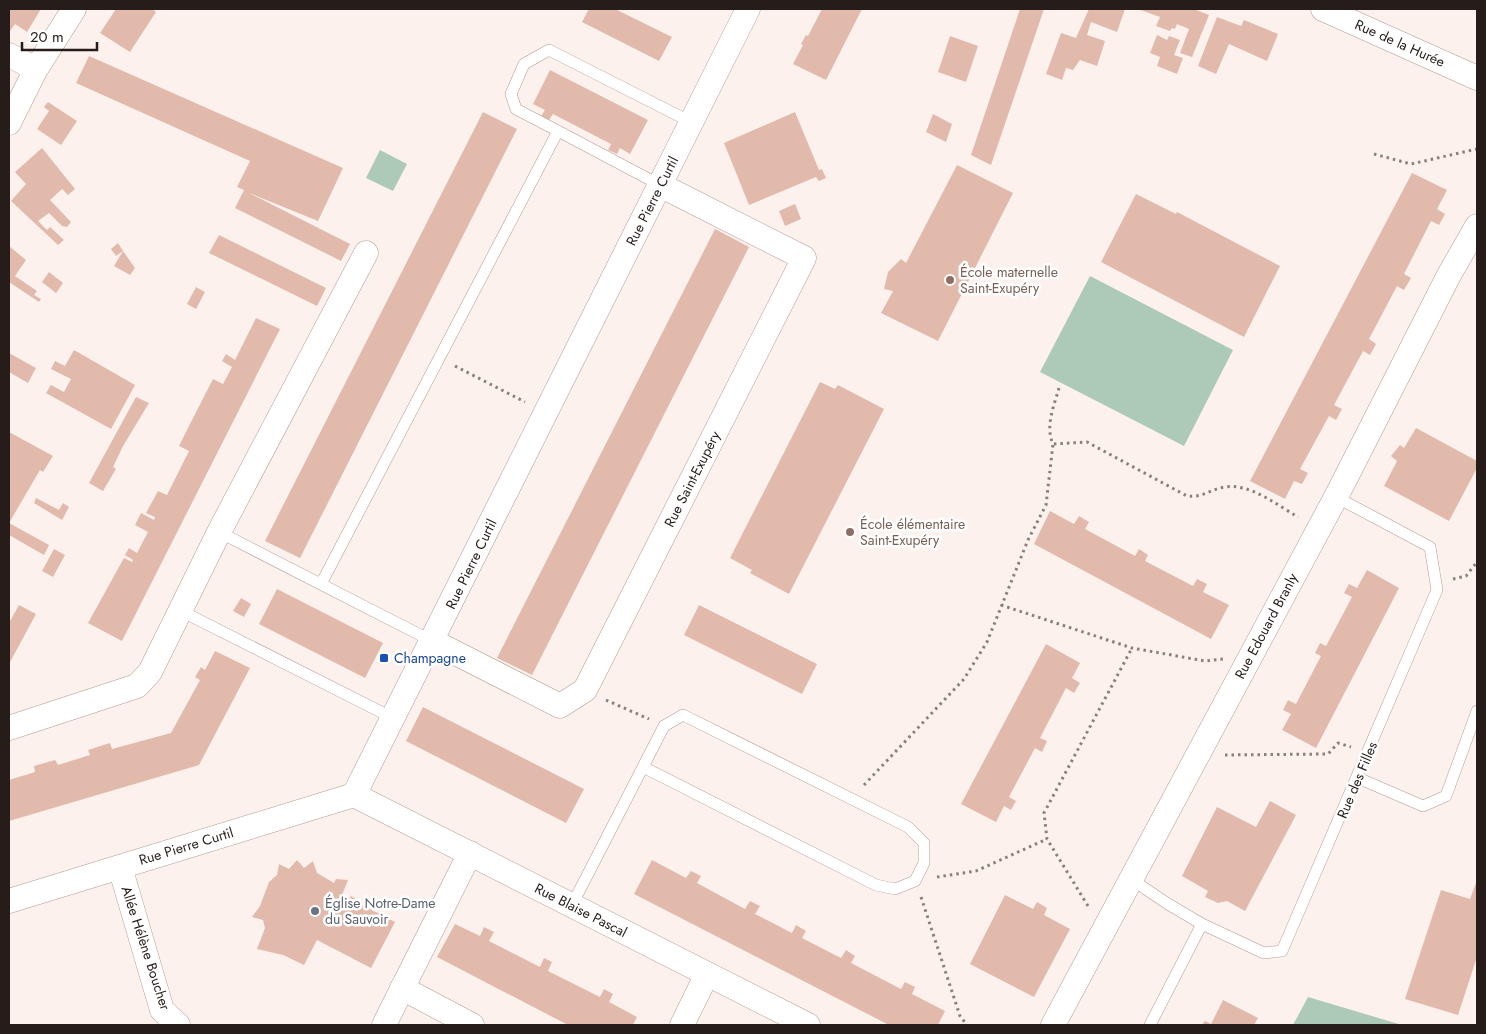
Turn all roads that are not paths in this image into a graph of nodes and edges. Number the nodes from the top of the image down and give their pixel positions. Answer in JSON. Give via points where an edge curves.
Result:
{"nodes":[{"id":1,"x":74,"y":9,"type":"edge"},
{"id":2,"x":748,"y":9,"type":"edge"},
{"id":3,"x":1323,"y":9,"type":"edge"},
{"id":4,"x":9,"y":54,"type":"edge"},
{"id":5,"x":36,"y":68,"type":"junction"},
{"id":6,"x":1477,"y":78,"type":"edge"},
{"id":7,"x":691,"y":122,"type":"junction"},
{"id":8,"x":9,"y":123,"type":"edge"},
{"id":9,"x":558,"y":131,"type":"junction"},
{"id":10,"x":660,"y":185,"type":"junction"},
{"id":11,"x":1477,"y":226,"type":"edge"},
{"id":12,"x":366,"y":253,"type":"dead end"},
{"id":13,"x":1336,"y":497,"type":"junction"},
{"id":14,"x":219,"y":532,"type":"junction"},
{"id":15,"x":321,"y":584,"type":"junction"},
{"id":16,"x":181,"y":610,"type":"junction"},
{"id":17,"x":432,"y":642,"type":"junction"},
{"id":18,"x":1477,"y":711,"type":"edge"},
{"id":19,"x":393,"y":718,"type":"junction"},
{"id":20,"x":9,"y":728,"type":"edge"},
{"id":21,"x":643,"y":767,"type":"junction"},
{"id":22,"x":1358,"y":778,"type":"junction"},
{"id":23,"x":354,"y":795,"type":"junction"},
{"id":24,"x":470,"y":853,"type":"junction"},
{"id":25,"x":120,"y":867,"type":"junction"},
{"id":26,"x":1131,"y":879,"type":"junction"},
{"id":27,"x":9,"y":901,"type":"edge"},
{"id":28,"x":572,"y":905,"type":"junction"},
{"id":29,"x":1202,"y":924,"type":"junction"},
{"id":30,"x":707,"y":974,"type":"junction"},
{"id":31,"x":402,"y":988,"type":"junction"},
{"id":32,"x":178,"y":1025,"type":"edge"},
{"id":33,"x":384,"y":1025,"type":"edge"},
{"id":34,"x":472,"y":1025,"type":"edge"},
{"id":35,"x":682,"y":1025,"type":"edge"},
{"id":36,"x":808,"y":1025,"type":"edge"},
{"id":37,"x":1053,"y":1025,"type":"edge"},
{"id":38,"x":1150,"y":1025,"type":"edge"}],
"edges":[{"from":1,"to":5,"type":"street"},
{"from":2,"to":7,"type":"street","name":"Rue Pierre Curtil"},
{"from":3,"to":6,"type":"street","name":"Rue de la Hurée"},
{"from":4,"to":5,"type":"street"},
{"from":5,"to":8,"type":"street"},
{"from":7,"to":9,"type":"lane","via":[[549,50],[524,64],[511,94],[516,109]]},
{"from":7,"to":10,"type":"street","name":"Rue Pierre Curtil"},
{"from":9,"to":10,"type":"lane"},
{"from":9,"to":15,"type":"lane"},
{"from":10,"to":17,"type":"street","name":"Rue Pierre Curtil"},
{"from":10,"to":17,"type":"street","name":"Rue Saint-Exupéry","via":[[804,258],[585,690],[560,706]]},
{"from":11,"to":13,"type":"street","name":"Rue Edouard Branly"},
{"from":12,"to":14,"type":"street"},
{"from":13,"to":22,"type":"lane","name":"Rue des Filles","via":[[1430,547],[1437,590]]},
{"from":13,"to":26,"type":"street","name":"Rue Edouard Branly"},
{"from":14,"to":15,"type":"lane"},
{"from":14,"to":16,"type":"street"},
{"from":15,"to":17,"type":"lane"},
{"from":16,"to":19,"type":"lane"},
{"from":16,"to":20,"type":"street","via":[[150,672],[137,686]]},
{"from":17,"to":19,"type":"street","name":"Rue Pierre Curtil"},
{"from":18,"to":22,"type":"lane","via":[[1446,796],[1423,806]]},
{"from":19,"to":23,"type":"street","name":"Rue Pierre Curtil"},
{"from":21,"to":21,"type":"lane","via":[[876,885],[895,889],[915,881],[924,863],[924,843],[908,827],[683,715],[664,726]]},
{"from":21,"to":28,"type":"lane"},
{"from":22,"to":29,"type":"lane","name":"Rue des Filles","via":[[1282,951],[1264,953]]},
{"from":23,"to":24,"type":"street","name":"Rue Blaise Pascal"},
{"from":23,"to":25,"type":"street","name":"Rue Pierre Curtil"},
{"from":24,"to":28,"type":"street","name":"Rue Blaise Pascal"},
{"from":24,"to":31,"type":"street"},
{"from":25,"to":27,"type":"street","name":"Rue Pierre Curtil"},
{"from":25,"to":32,"type":"street","name":"Allée Hélène Boucher","via":[[162,1010]]},
{"from":26,"to":29,"type":"lane","name":"Rue des Filles"},
{"from":26,"to":37,"type":"street","name":"Rue Edouard Branly"},
{"from":28,"to":30,"type":"street","name":"Rue Blaise Pascal"},
{"from":29,"to":38,"type":"lane"},
{"from":30,"to":35,"type":"street"},
{"from":30,"to":36,"type":"street","name":"Rue Blaise Pascal"},
{"from":31,"to":33,"type":"street"},
{"from":31,"to":34,"type":"street"}]}
